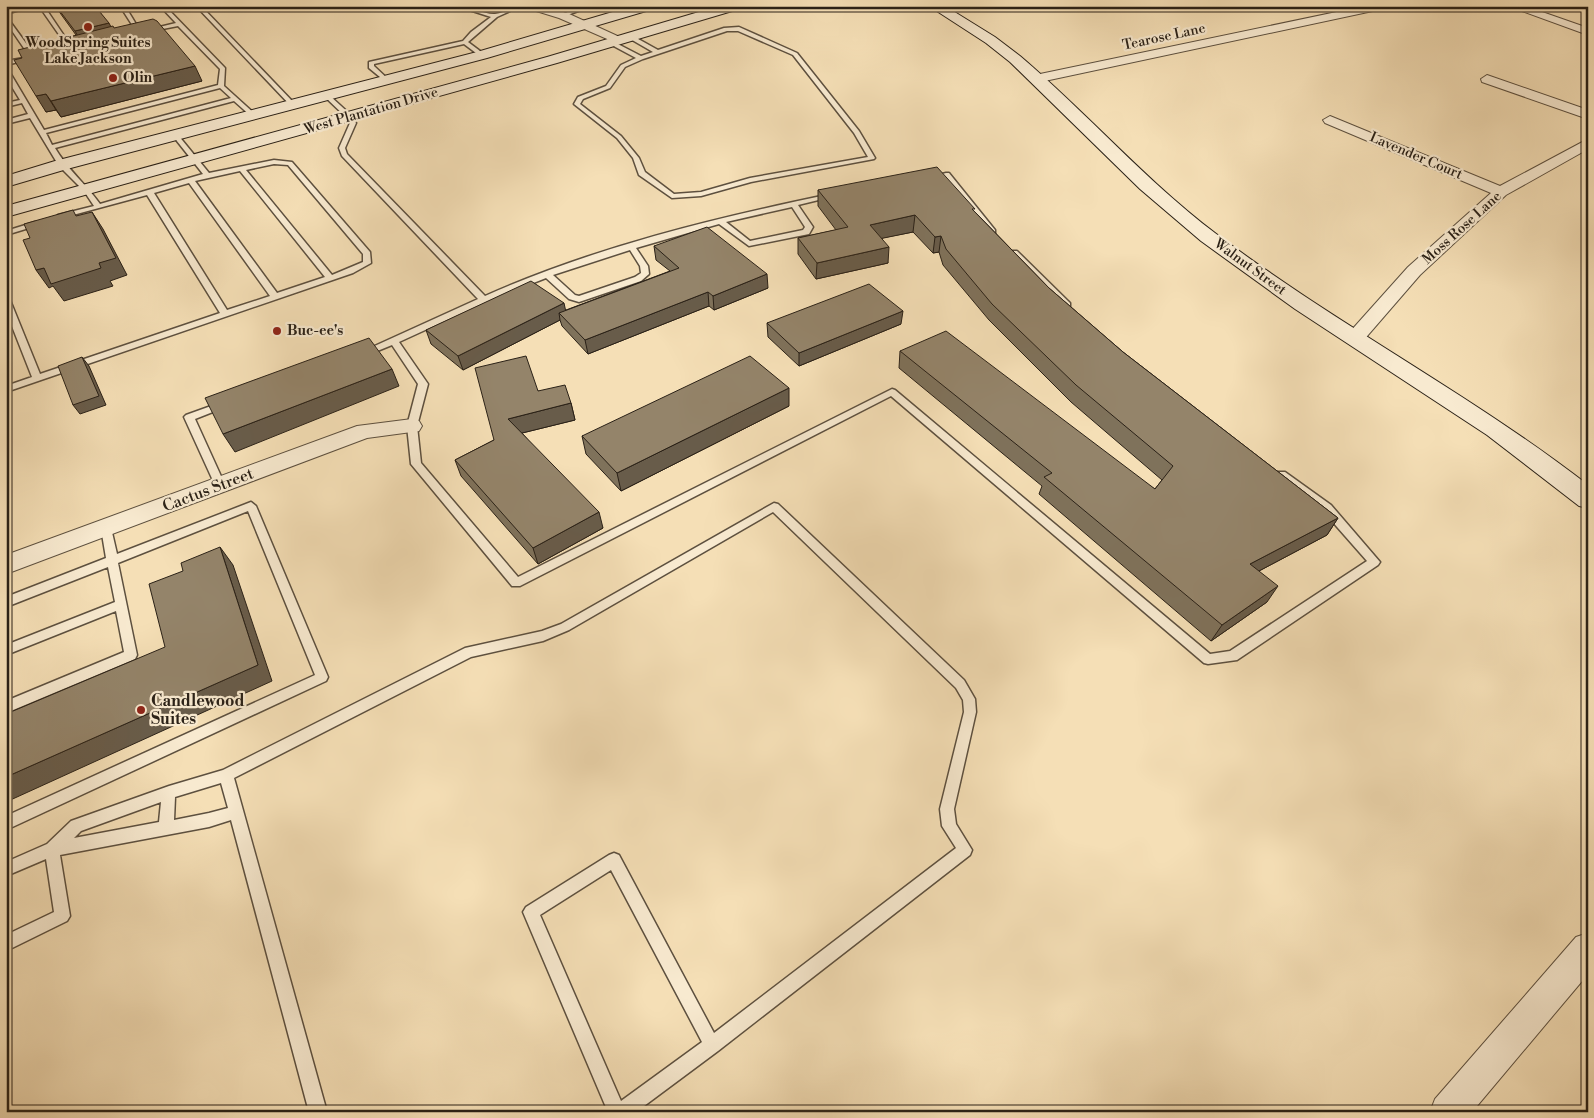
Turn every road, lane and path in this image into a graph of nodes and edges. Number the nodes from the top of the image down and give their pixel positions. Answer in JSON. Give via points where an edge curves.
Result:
{"nodes":[{"id":1,"x":31,"y":6,"type":"edge"},
{"id":2,"x":41,"y":6,"type":"edge"},
{"id":3,"x":122,"y":6,"type":"edge"},
{"id":4,"x":162,"y":6,"type":"edge"},
{"id":5,"x":198,"y":6,"type":"edge"},
{"id":6,"x":459,"y":6,"type":"edge"},
{"id":7,"x":519,"y":6,"type":"edge"},
{"id":8,"x":525,"y":6,"type":"edge"},
{"id":9,"x":588,"y":6,"type":"edge"},
{"id":10,"x":648,"y":6,"type":"edge"},
{"id":11,"x":734,"y":6,"type":"edge"},
{"id":12,"x":1382,"y":6,"type":"edge"},
{"id":13,"x":1513,"y":6,"type":"edge"},
{"id":14,"x":938,"y":7,"type":"edge"},
{"id":15,"x":6,"y":12,"type":"edge"},
{"id":16,"x":563,"y":15,"type":"junction"},
{"id":17,"x":495,"y":16,"type":"junction"},
{"id":18,"x":6,"y":18,"type":"edge"},
{"id":19,"x":179,"y":24,"type":"junction"},
{"id":20,"x":587,"y":24,"type":"junction"},
{"id":21,"x":1588,"y":32,"type":"edge"},
{"id":22,"x":140,"y":33,"type":"junction"},
{"id":23,"x":131,"y":35,"type":"edge"},
{"id":24,"x":619,"y":39,"type":"junction"},
{"id":25,"x":465,"y":42,"type":"junction"},
{"id":26,"x":80,"y":46,"type":"edge"},
{"id":27,"x":71,"y":48,"type":"junction"},
{"id":28,"x":61,"y":50,"type":"edge"},
{"id":29,"x":659,"y":53,"type":"junction"},
{"id":30,"x":43,"y":55,"type":"edge"},
{"id":31,"x":482,"y":55,"type":"junction"},
{"id":32,"x":33,"y":57,"type":"junction"},
{"id":33,"x":641,"y":58,"type":"junction"},
{"id":34,"x":6,"y":63,"type":"edge"},
{"id":35,"x":7,"y":74,"type":"edge"},
{"id":36,"x":1040,"y":78,"type":"junction"},
{"id":37,"x":1487,"y":79,"type":"dead end"},
{"id":38,"x":386,"y":80,"type":"junction"},
{"id":39,"x":221,"y":86,"type":"junction"},
{"id":40,"x":327,"y":96,"type":"junction"},
{"id":41,"x":236,"y":99,"type":"junction"},
{"id":42,"x":24,"y":101,"type":"junction"},
{"id":43,"x":6,"y":105,"type":"edge"},
{"id":44,"x":293,"y":105,"type":"junction"},
{"id":45,"x":32,"y":115,"type":"junction"},
{"id":46,"x":254,"y":116,"type":"junction"},
{"id":47,"x":1588,"y":116,"type":"edge"},
{"id":48,"x":350,"y":117,"type":"junction"},
{"id":49,"x":1330,"y":120,"type":"dead end"},
{"id":50,"x":6,"y":122,"type":"edge"},
{"id":51,"x":42,"y":132,"type":"junction"},
{"id":52,"x":176,"y":136,"type":"junction"},
{"id":53,"x":1588,"y":143,"type":"edge"},
{"id":54,"x":51,"y":147,"type":"junction"},
{"id":55,"x":195,"y":160,"type":"junction"},
{"id":56,"x":61,"y":165,"type":"junction"},
{"id":57,"x":242,"y":169,"type":"junction"},
{"id":58,"x":207,"y":175,"type":"junction"},
{"id":59,"x":916,"y":180,"type":"edge"},
{"id":60,"x":192,"y":181,"type":"junction"},
{"id":61,"x":6,"y":182,"type":"edge"},
{"id":62,"x":87,"y":190,"type":"junction"},
{"id":63,"x":1501,"y":192,"type":"junction"},
{"id":64,"x":150,"y":193,"type":"junction"},
{"id":65,"x":838,"y":194,"type":"edge"},
{"id":66,"x":793,"y":203,"type":"junction"},
{"id":67,"x":98,"y":207,"type":"junction"},
{"id":68,"x":6,"y":212,"type":"edge"},
{"id":69,"x":52,"y":220,"type":"edge"},
{"id":70,"x":719,"y":221,"type":"junction"},
{"id":71,"x":43,"y":222,"type":"edge"},
{"id":72,"x":6,"y":233,"type":"edge"},
{"id":73,"x":632,"y":247,"type":"junction"},
{"id":74,"x":548,"y":275,"type":"junction"},
{"id":75,"x":330,"y":278,"type":"junction"},
{"id":76,"x":275,"y":297,"type":"junction"},
{"id":77,"x":6,"y":300,"type":"edge"},
{"id":78,"x":484,"y":300,"type":"junction"},
{"id":79,"x":1072,"y":310,"type":"edge"},
{"id":80,"x":225,"y":314,"type":"junction"},
{"id":81,"x":1355,"y":338,"type":"junction"},
{"id":82,"x":394,"y":342,"type":"junction"},
{"id":83,"x":348,"y":359,"type":"edge"},
{"id":84,"x":37,"y":378,"type":"junction"},
{"id":85,"x":6,"y":389,"type":"edge"},
{"id":86,"x":236,"y":400,"type":"edge"},
{"id":87,"x":412,"y":426,"type":"junction"},
{"id":88,"x":1272,"y":468,"type":"edge"},
{"id":89,"x":220,"y":485,"type":"junction"},
{"id":90,"x":1588,"y":499,"type":"edge"},
{"id":91,"x":106,"y":528,"type":"junction"},
{"id":92,"x":112,"y":561,"type":"junction"},
{"id":93,"x":6,"y":565,"type":"edge"},
{"id":94,"x":6,"y":602,"type":"edge"},
{"id":95,"x":121,"y":604,"type":"junction"},
{"id":96,"x":6,"y":650,"type":"edge"},
{"id":97,"x":6,"y":706,"type":"edge"},
{"id":98,"x":226,"y":775,"type":"junction"},
{"id":99,"x":169,"y":792,"type":"junction"},
{"id":100,"x":235,"y":812,"type":"junction"},
{"id":101,"x":6,"y":823,"type":"edge"},
{"id":102,"x":166,"y":828,"type":"junction"},
{"id":103,"x":52,"y":849,"type":"junction"},
{"id":104,"x":6,"y":869,"type":"edge"},
{"id":105,"x":6,"y":943,"type":"edge"},
{"id":106,"x":1588,"y":949,"type":"edge"},
{"id":107,"x":712,"y":1045,"type":"junction"},
{"id":108,"x":318,"y":1112,"type":"edge"},
{"id":109,"x":617,"y":1112,"type":"edge"},
{"id":110,"x":621,"y":1112,"type":"edge"},
{"id":111,"x":1448,"y":1112,"type":"edge"}],
"edges":[{"from":1,"to":15,"type":"lane"},
{"from":2,"to":27,"type":"lane"},
{"from":3,"to":22,"type":"lane"},
{"from":4,"to":19,"type":"lane"},
{"from":5,"to":44,"type":"lane"},
{"from":6,"to":17,"type":"lane"},
{"from":7,"to":17,"type":"lane"},
{"from":8,"to":16,"type":"street"},
{"from":9,"to":16,"type":"lane"},
{"from":10,"to":20,"type":"main road","name":"West Plantation Drive"},
{"from":11,"to":24,"type":"main road","name":"West Plantation Drive"},
{"from":12,"to":36,"type":"street","name":"Tearose Lane"},
{"from":13,"to":21,"type":"street"},
{"from":14,"to":36,"type":"main road","name":"Walnut Street","via":[[998,45]]},
{"from":16,"to":20,"type":"street"},
{"from":17,"to":25,"type":"lane"},
{"from":18,"to":32,"type":"lane"},
{"from":19,"to":22,"type":"lane"},
{"from":19,"to":39,"type":"lane","via":[[223,70]]},
{"from":20,"to":24,"type":"street"},
{"from":20,"to":31,"type":"main road","name":"West Plantation Drive"},
{"from":22,"to":23,"type":"lane"},
{"from":24,"to":29,"type":"lane"},
{"from":24,"to":33,"type":"lane"},
{"from":24,"to":48,"type":"main road","name":"West Plantation Drive"},
{"from":25,"to":31,"type":"lane"},
{"from":25,"to":38,"type":"lane","via":[[371,63],[371,67]]},
{"from":26,"to":27,"type":"lane"},
{"from":27,"to":28,"type":"lane"},
{"from":29,"to":33,"type":"lane"},
{"from":29,"to":33,"type":"lane","via":[[693,38],[726,29],[738,29],[777,45],[795,54],[857,132],[872,158],[750,180],[701,194],[672,196],[642,173],[636,158],[619,137],[577,104],[580,98],[608,87],[623,66]]},
{"from":30,"to":32,"type":"lane"},
{"from":31,"to":38,"type":"main road","name":"West Plantation Drive"},
{"from":32,"to":34,"type":"lane"},
{"from":35,"to":42,"type":"lane"},
{"from":36,"to":81,"type":"main road","name":"Walnut Street","via":[[1158,195],[1270,282]]},
{"from":37,"to":47,"type":"street"},
{"from":38,"to":40,"type":"main road","name":"West Plantation Drive"},
{"from":39,"to":41,"type":"lane"},
{"from":39,"to":51,"type":"lane"},
{"from":40,"to":44,"type":"main road","name":"West Plantation Drive"},
{"from":40,"to":48,"type":"lane"},
{"from":41,"to":46,"type":"lane"},
{"from":41,"to":54,"type":"lane"},
{"from":42,"to":43,"type":"lane"},
{"from":42,"to":45,"type":"lane"},
{"from":44,"to":46,"type":"main road","name":"West Plantation Drive"},
{"from":45,"to":50,"type":"lane"},
{"from":45,"to":51,"type":"lane"},
{"from":46,"to":52,"type":"main road","name":"West Plantation Drive"},
{"from":48,"to":55,"type":"main road","name":"West Plantation Drive"},
{"from":48,"to":78,"type":"lane","via":[[353,126],[342,148],[344,155]]},
{"from":49,"to":63,"type":"street","name":"Lavender Court"},
{"from":51,"to":54,"type":"lane"},
{"from":52,"to":55,"type":"lane"},
{"from":52,"to":56,"type":"main road","name":"West Plantation Drive"},
{"from":53,"to":63,"type":"street","name":"Moss Rose Lane"},
{"from":54,"to":56,"type":"lane"},
{"from":55,"to":58,"type":"lane"},
{"from":55,"to":62,"type":"main road","name":"West Plantation Drive"},
{"from":56,"to":61,"type":"main road","name":"West Plantation Drive"},
{"from":56,"to":62,"type":"lane"},
{"from":57,"to":58,"type":"lane"},
{"from":57,"to":75,"type":"lane"},
{"from":57,"to":75,"type":"lane","via":[[274,162],[290,163],[367,254],[368,259],[361,267]]},
{"from":58,"to":60,"type":"lane"},
{"from":59,"to":79,"type":"lane","via":[[946,175],[988,228]]},
{"from":60,"to":64,"type":"lane"},
{"from":60,"to":76,"type":"lane"},
{"from":62,"to":67,"type":"lane"},
{"from":62,"to":68,"type":"main road","name":"West Plantation Drive"},
{"from":63,"to":81,"type":"street","name":"Moss Rose Lane","via":[[1414,271]]},
{"from":64,"to":67,"type":"lane"},
{"from":64,"to":80,"type":"lane"},
{"from":65,"to":66,"type":"lane"},
{"from":66,"to":70,"type":"lane"},
{"from":66,"to":70,"type":"lane","via":[[807,220],[810,227],[806,232],[749,244]]},
{"from":67,"to":69,"type":"lane"},
{"from":70,"to":73,"type":"lane"},
{"from":71,"to":72,"type":"lane"},
{"from":73,"to":74,"type":"lane"},
{"from":73,"to":74,"type":"lane","via":[[644,266],[645,274],[579,299],[572,297]]},
{"from":74,"to":78,"type":"lane"},
{"from":75,"to":76,"type":"lane"},
{"from":76,"to":80,"type":"lane"},
{"from":77,"to":84,"type":"lane"},
{"from":78,"to":82,"type":"lane"},
{"from":80,"to":84,"type":"lane"},
{"from":81,"to":90,"type":"main road","name":"Walnut Street","via":[[1478,416]]},
{"from":82,"to":83,"type":"lane"},
{"from":82,"to":87,"type":"lane","via":[[423,384]]},
{"from":84,"to":85,"type":"lane"},
{"from":86,"to":89,"type":"lane","via":[[189,417]]},
{"from":87,"to":88,"type":"lane","via":[[416,464],[516,583],[892,392],[1208,659],[1233,656],[1374,562],[1327,508]]},
{"from":87,"to":89,"type":"street","name":"Cactus Street","via":[[364,431]]},
{"from":89,"to":91,"type":"street","name":"Cactus Street"},
{"from":91,"to":92,"type":"lane"},
{"from":91,"to":93,"type":"street","name":"Cactus Street"},
{"from":92,"to":94,"type":"lane"},
{"from":92,"to":95,"type":"lane"},
{"from":92,"to":101,"type":"lane","via":[[251,506],[322,677]]},
{"from":95,"to":96,"type":"lane"},
{"from":95,"to":97,"type":"lane","via":[[131,655]]},
{"from":98,"to":99,"type":"lane"},
{"from":98,"to":100,"type":"lane"},
{"from":98,"to":107,"type":"lane","via":[[469,652],[543,636],[565,627],[774,507],[960,684],[969,699],[970,712],[947,809],[949,826],[965,850]]},
{"from":99,"to":102,"type":"lane"},
{"from":99,"to":103,"type":"lane","via":[[76,826]]},
{"from":100,"to":102,"type":"lane"},
{"from":100,"to":108,"type":"lane"},
{"from":102,"to":103,"type":"lane"},
{"from":103,"to":104,"type":"lane"},
{"from":103,"to":105,"type":"lane","via":[[62,916]]},
{"from":106,"to":111,"type":"street"},
{"from":107,"to":109,"type":"lane","via":[[614,860],[530,912]]},
{"from":107,"to":110,"type":"lane"}]}
